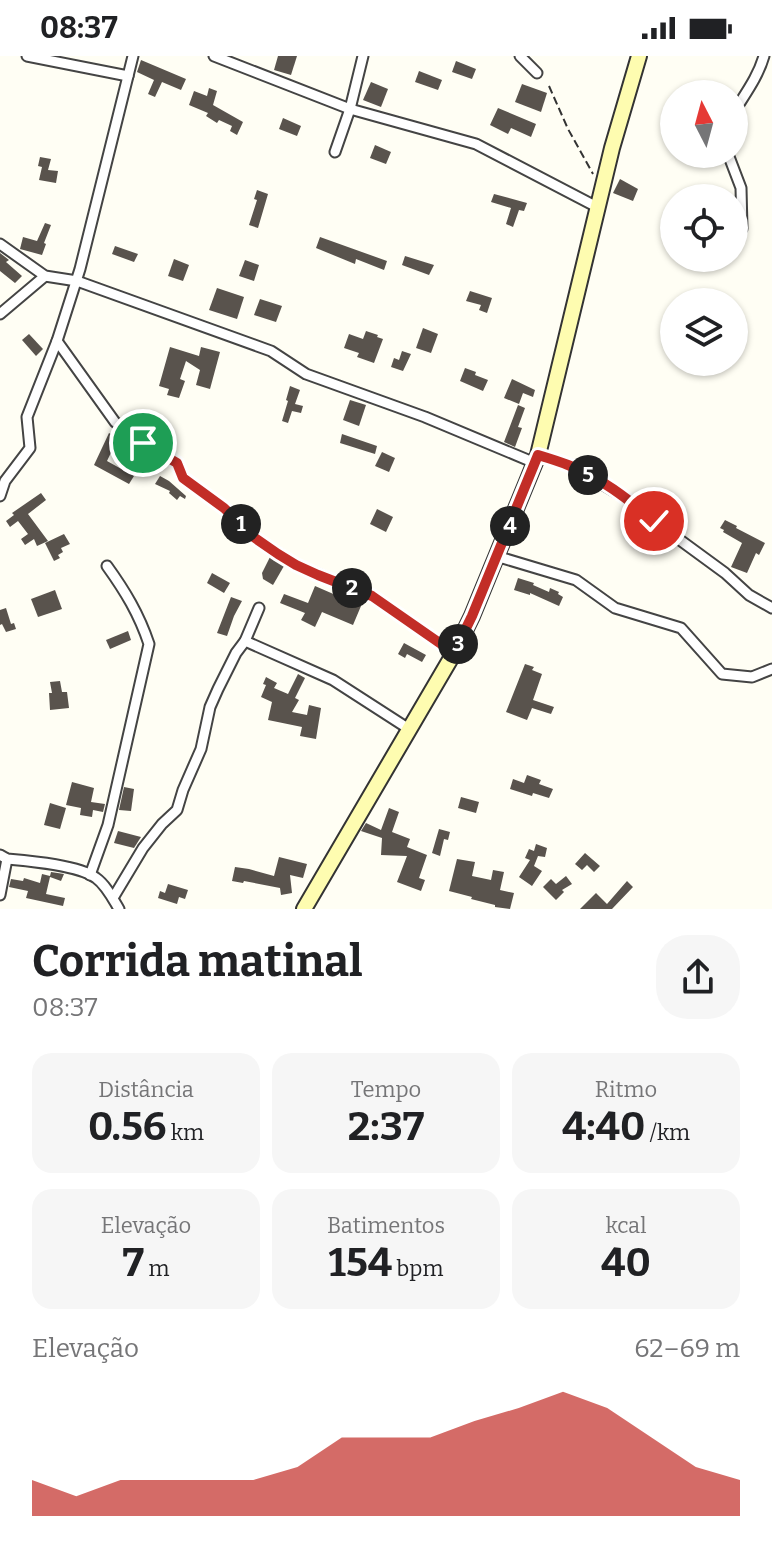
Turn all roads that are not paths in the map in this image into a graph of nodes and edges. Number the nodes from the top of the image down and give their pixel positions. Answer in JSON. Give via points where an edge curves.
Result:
{"nodes":[{"id":1,"x":27,"y":56,"type":"edge"},
{"id":2,"x":133,"y":56,"type":"edge"},
{"id":3,"x":214,"y":56,"type":"edge"},
{"id":4,"x":363,"y":56,"type":"edge"},
{"id":5,"x":520,"y":56,"type":"edge"},
{"id":6,"x":639,"y":56,"type":"edge"},
{"id":7,"x":764,"y":56,"type":"edge"},
{"id":8,"x":537,"y":73,"type":"dead end"},
{"id":9,"x":128,"y":76,"type":"junction"},
{"id":10,"x":748,"y":91,"type":"edge"},
{"id":11,"x":350,"y":109,"type":"junction"},
{"id":12,"x":335,"y":152,"type":"dead end"},
{"id":13,"x":597,"y":207,"type":"junction"},
{"id":14,"x":0,"y":244,"type":"edge"},
{"id":15,"x":45,"y":276,"type":"junction"},
{"id":16,"x":77,"y":281,"type":"junction"},
{"id":17,"x":0,"y":314,"type":"edge"},
{"id":18,"x":57,"y":341,"type":"junction"},
{"id":19,"x":536,"y":459,"type":"junction"},
{"id":20,"x":0,"y":496,"type":"edge"},
{"id":21,"x":496,"y":556,"type":"junction"},
{"id":22,"x":107,"y":566,"type":"dead end"},
{"id":23,"x":259,"y":608,"type":"dead end"},
{"id":24,"x":772,"y":608,"type":"edge"},
{"id":25,"x":245,"y":641,"type":"junction"},
{"id":26,"x":454,"y":653,"type":"junction"},
{"id":27,"x":772,"y":669,"type":"edge"},
{"id":28,"x":409,"y":729,"type":"junction"},
{"id":29,"x":4,"y":857,"type":"edge"},
{"id":30,"x":90,"y":875,"type":"junction"},
{"id":31,"x":0,"y":895,"type":"edge"},
{"id":32,"x":113,"y":898,"type":"junction"},
{"id":33,"x":119,"y":909,"type":"edge"},
{"id":34,"x":304,"y":909,"type":"edge"}],
"edges":[{"from":1,"to":9,"type":"street"},
{"from":2,"to":9,"type":"street"},
{"from":3,"to":11,"type":"street"},
{"from":4,"to":11,"type":"street"},
{"from":5,"to":8,"type":"street"},
{"from":6,"to":13,"type":"street"},
{"from":7,"to":10,"type":"street"},
{"from":9,"to":16,"type":"street"},
{"from":11,"to":12,"type":"street"},
{"from":11,"to":13,"type":"street","via":[[476,144]]},
{"from":13,"to":19,"type":"street"},
{"from":14,"to":15,"type":"street"},
{"from":15,"to":16,"type":"street"},
{"from":15,"to":17,"type":"street"},
{"from":16,"to":18,"type":"street"},
{"from":16,"to":19,"type":"street","via":[[271,351],[306,374]]},
{"from":18,"to":20,"type":"street","via":[[27,417],[30,448]]},
{"from":18,"to":26,"type":"street","via":[[115,422],[177,463],[183,478],[255,538],[296,565],[372,596]]},
{"from":19,"to":21,"type":"street"},
{"from":19,"to":24,"type":"street","via":[[570,465],[627,499]]},
{"from":21,"to":26,"type":"street"},
{"from":21,"to":27,"type":"street","via":[[576,580],[615,608],[681,628],[722,674],[752,677]]},
{"from":22,"to":30,"type":"street","via":[[129,597],[149,644],[108,825]]},
{"from":23,"to":25,"type":"street"},
{"from":25,"to":28,"type":"street","via":[[333,680]]},
{"from":25,"to":32,"type":"street","via":[[214,698],[177,810],[143,848]]},
{"from":26,"to":28,"type":"street"},
{"from":28,"to":34,"type":"street"},
{"from":29,"to":30,"type":"street"},
{"from":29,"to":31,"type":"street"},
{"from":30,"to":32,"type":"street"},
{"from":32,"to":33,"type":"street"}]}
